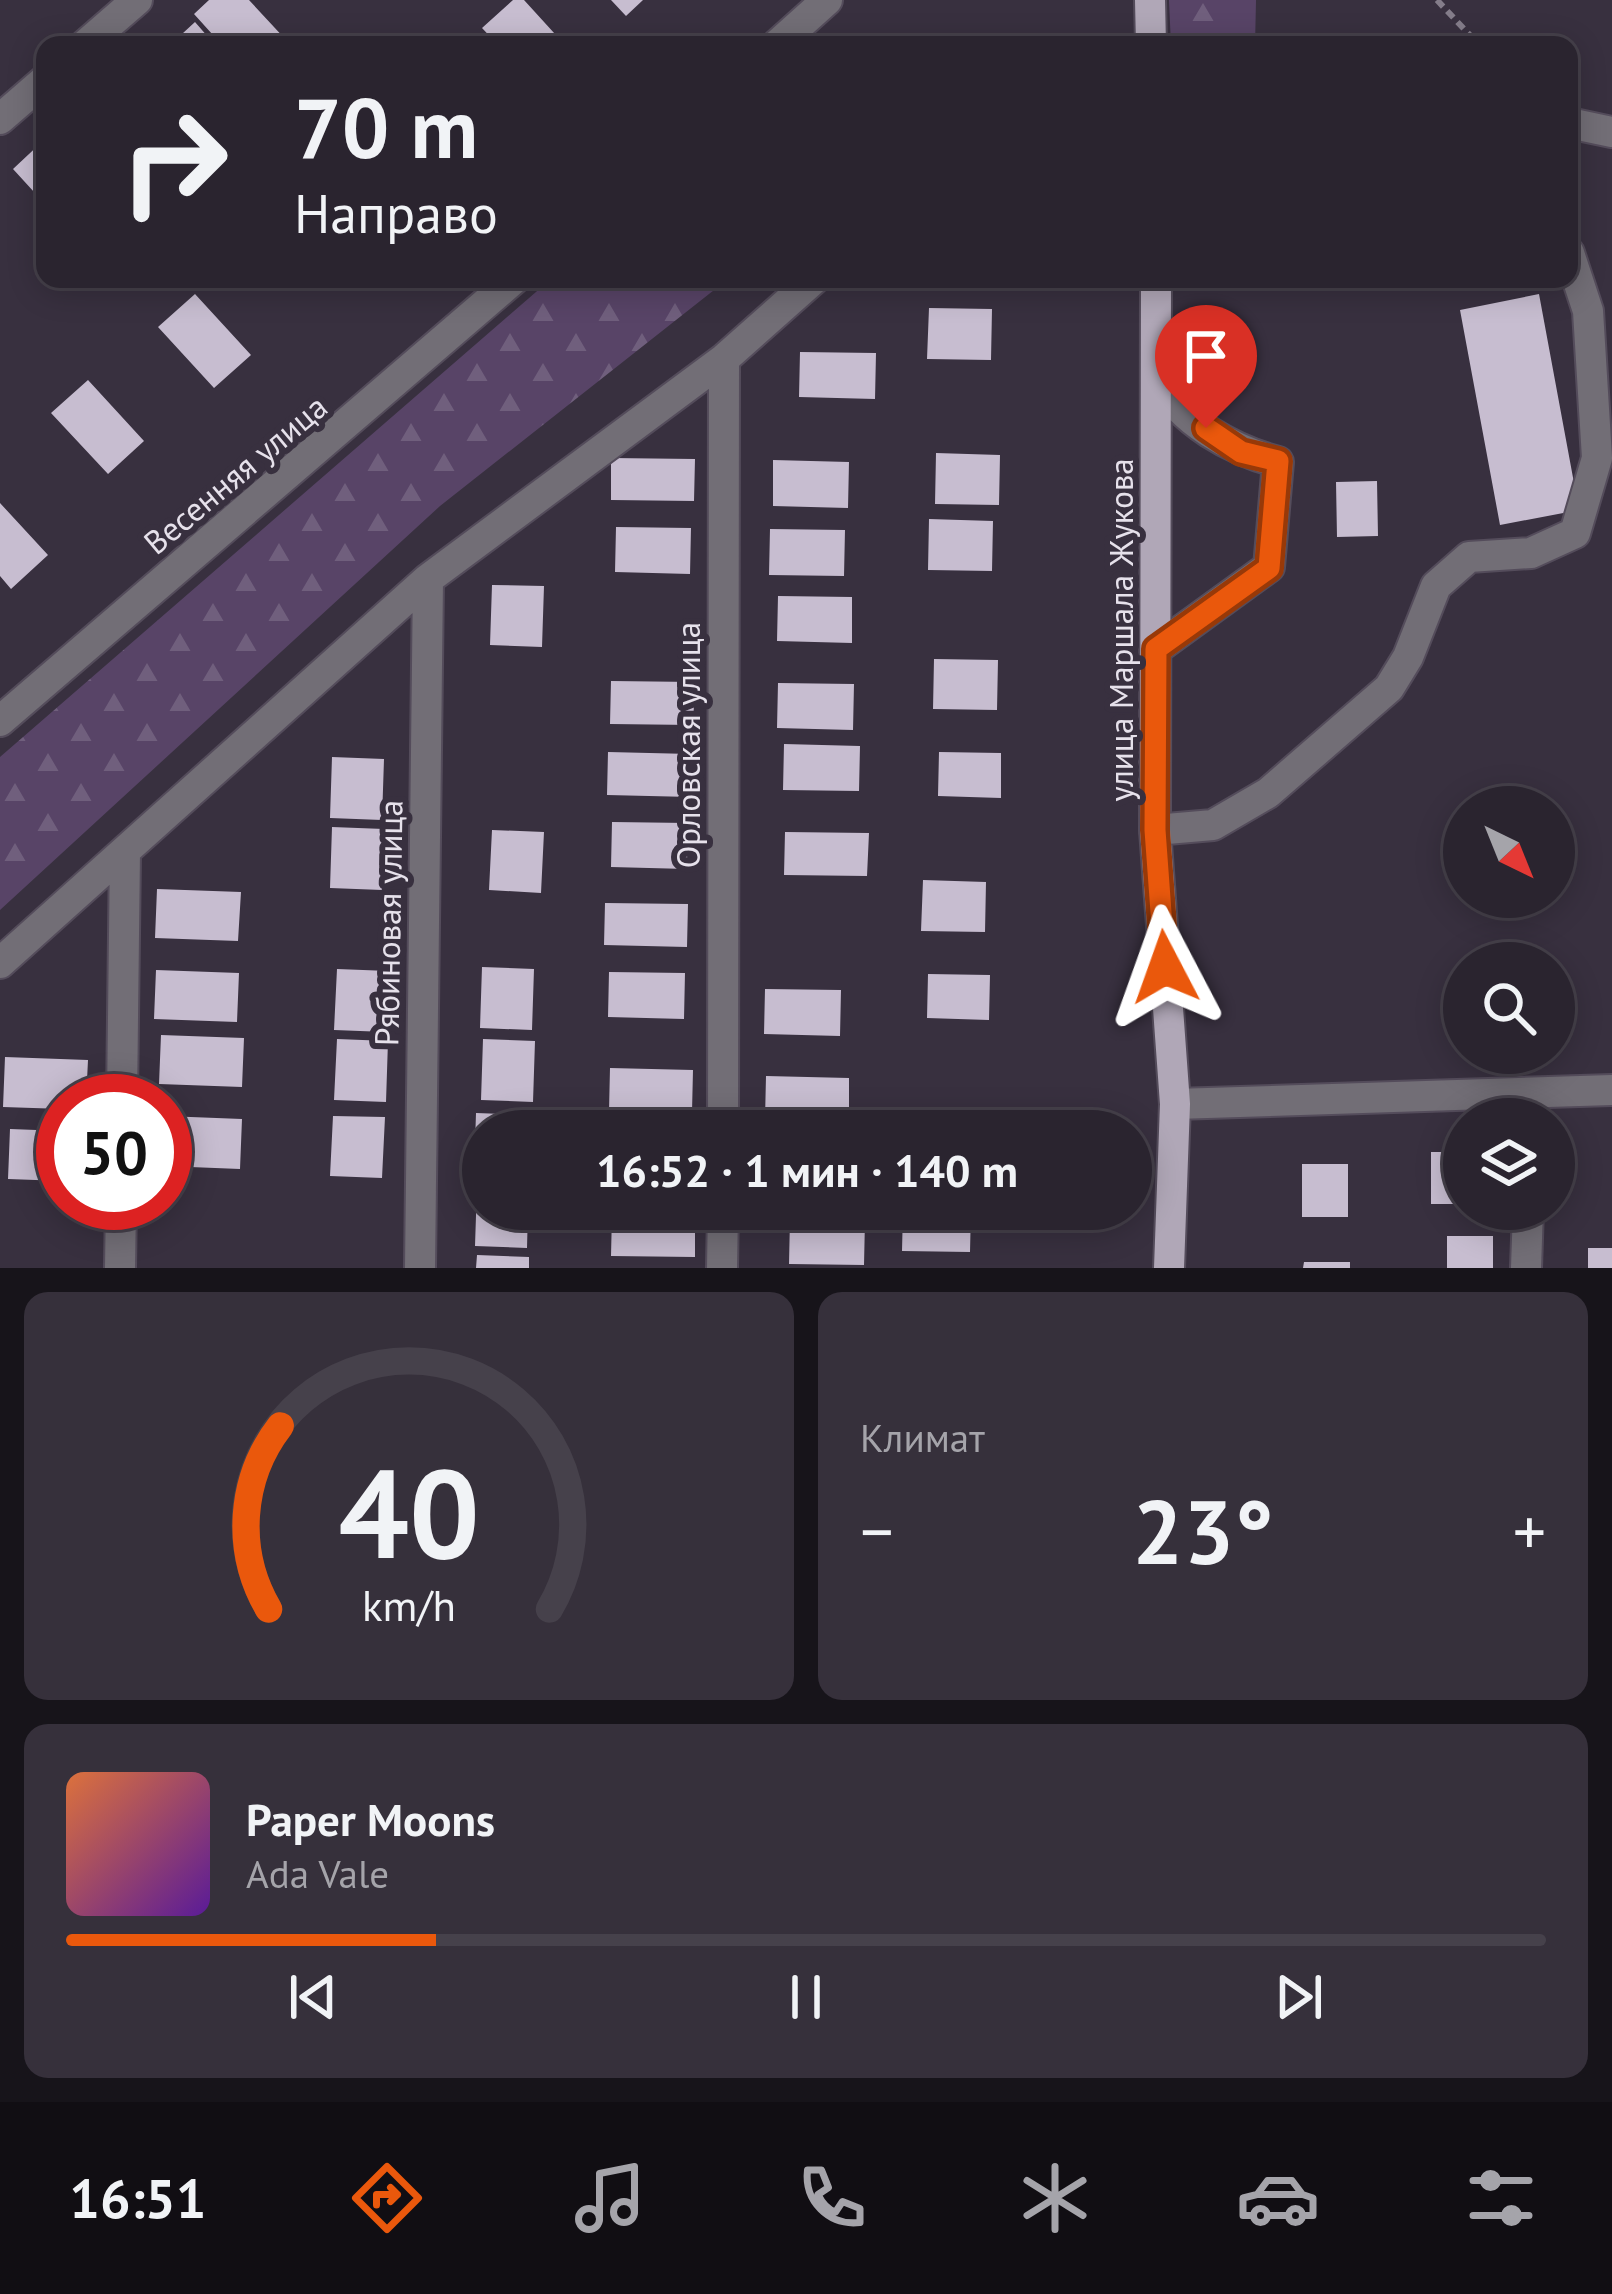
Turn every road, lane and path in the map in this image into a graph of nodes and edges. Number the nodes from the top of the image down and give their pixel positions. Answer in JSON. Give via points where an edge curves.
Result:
{"nodes":[{"id":1,"x":137,"y":0,"type":"edge"},
{"id":2,"x":827,"y":0,"type":"edge"},
{"id":3,"x":1150,"y":0,"type":"edge"},
{"id":4,"x":1438,"y":0,"type":"edge"},
{"id":5,"x":95,"y":36,"type":"edge"},
{"id":6,"x":787,"y":36,"type":"edge"},
{"id":7,"x":1151,"y":36,"type":"edge"},
{"id":8,"x":1471,"y":36,"type":"edge"},
{"id":9,"x":36,"y":88,"type":"edge"},
{"id":10,"x":0,"y":118,"type":"edge"},
{"id":11,"x":1578,"y":125,"type":"edge"},
{"id":12,"x":1612,"y":133,"type":"edge"},
{"id":13,"x":1578,"y":280,"type":"edge"},
{"id":14,"x":503,"y":288,"type":"edge"},
{"id":15,"x":804,"y":288,"type":"edge"},
{"id":16,"x":1156,"y":288,"type":"edge"},
{"id":17,"x":724,"y":359,"type":"junction"},
{"id":18,"x":1158,"y":379,"type":"junction"},
{"id":19,"x":428,"y":579,"type":"junction"},
{"id":20,"x":1156,"y":649,"type":"junction"},
{"id":21,"x":6,"y":706,"type":"edge"},
{"id":22,"x":1155,"y":830,"type":"junction"},
{"id":23,"x":125,"y":851,"type":"junction"},
{"id":24,"x":0,"y":964,"type":"edge"},
{"id":25,"x":122,"y":1074,"type":"edge"},
{"id":26,"x":1612,"y":1090,"type":"edge"},
{"id":27,"x":1571,"y":1098,"type":"edge"},
{"id":28,"x":1175,"y":1103,"type":"junction"},
{"id":29,"x":1443,"y":1105,"type":"edge"},
{"id":30,"x":723,"y":1110,"type":"edge"},
{"id":31,"x":121,"y":1230,"type":"edge"},
{"id":32,"x":722,"y":1230,"type":"edge"},
{"id":33,"x":1527,"y":1230,"type":"edge"},
{"id":34,"x":120,"y":1268,"type":"edge"},
{"id":35,"x":420,"y":1268,"type":"edge"},
{"id":36,"x":722,"y":1268,"type":"edge"},
{"id":37,"x":1169,"y":1268,"type":"edge"},
{"id":38,"x":1526,"y":1268,"type":"edge"}],
"edges":[{"from":1,"to":5,"type":"street"},
{"from":2,"to":6,"type":"street"},
{"from":3,"to":7,"type":"main road"},
{"from":4,"to":8,"type":"path"},
{"from":9,"to":10,"type":"street"},
{"from":11,"to":12,"type":"street"},
{"from":13,"to":22,"type":"street","via":[[1588,311],[1597,458],[1575,533],[1531,553],[1469,557],[1436,586],[1389,688],[1268,793],[1214,824]]},
{"from":14,"to":21,"type":"street","name":"Весенняя улица"},
{"from":15,"to":17,"type":"street"},
{"from":16,"to":18,"type":"main road","name":"улица Маршала Жукова"},
{"from":17,"to":19,"type":"street"},
{"from":17,"to":30,"type":"street","name":"Орловская улица"},
{"from":18,"to":20,"type":"main road","name":"улица Маршала Жукова"},
{"from":18,"to":20,"type":"street","via":[[1171,404],[1241,452],[1278,461],[1269,568]]},
{"from":19,"to":23,"type":"street"},
{"from":19,"to":35,"type":"street","name":"Рябиновая улица"},
{"from":20,"to":22,"type":"main road","name":"улица Маршала Жукова"},
{"from":22,"to":28,"type":"main road","name":"улица Маршала Жукова"},
{"from":23,"to":24,"type":"street"},
{"from":23,"to":25,"type":"street"},
{"from":26,"to":27,"type":"street"},
{"from":28,"to":29,"type":"street"},
{"from":28,"to":37,"type":"main road","name":"улица Маршала Жукова"},
{"from":31,"to":34,"type":"street"},
{"from":32,"to":36,"type":"street"},
{"from":33,"to":38,"type":"street"}]}
